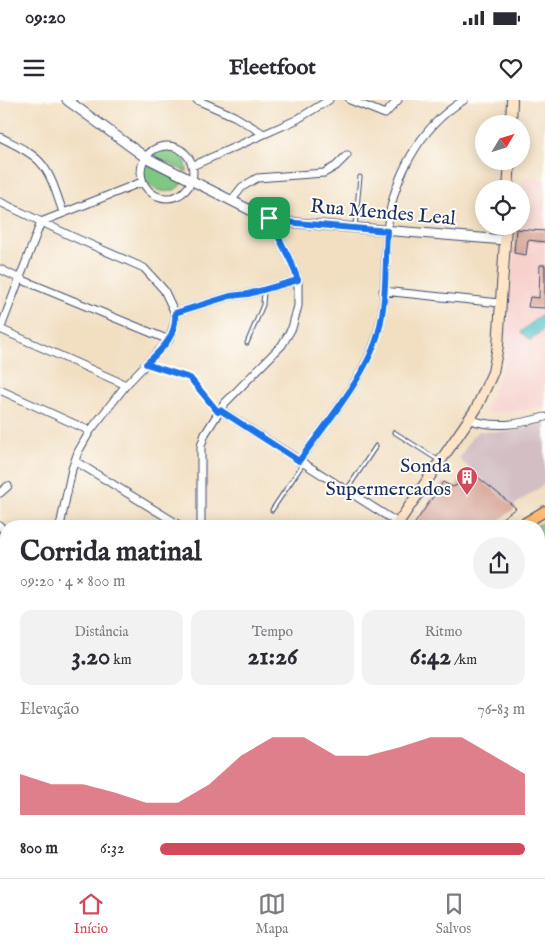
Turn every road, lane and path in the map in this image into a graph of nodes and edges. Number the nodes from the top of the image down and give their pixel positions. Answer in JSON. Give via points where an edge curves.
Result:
{"nodes":[{"id":1,"x":67,"y":100,"type":"edge"},
{"id":2,"x":198,"y":100,"type":"edge"},
{"id":3,"x":329,"y":100,"type":"edge"},
{"id":4,"x":350,"y":100,"type":"edge"},
{"id":5,"x":398,"y":100,"type":"edge"},
{"id":6,"x":464,"y":100,"type":"edge"},
{"id":7,"x":512,"y":100,"type":"edge"},
{"id":8,"x":511,"y":115,"type":"edge"},
{"id":9,"x":264,"y":134,"type":"junction"},
{"id":10,"x":0,"y":137,"type":"edge"},
{"id":11,"x":347,"y":155,"type":"dead end"},
{"id":12,"x":145,"y":157,"type":"junction"},
{"id":13,"x":192,"y":166,"type":"junction"},
{"id":14,"x":360,"y":177,"type":"dead end"},
{"id":15,"x":191,"y":181,"type":"junction"},
{"id":16,"x":142,"y":182,"type":"junction"},
{"id":17,"x":231,"y":201,"type":"junction"},
{"id":18,"x":0,"y":202,"type":"edge"},
{"id":19,"x":63,"y":212,"type":"junction"},
{"id":20,"x":269,"y":218,"type":"junction"},
{"id":21,"x":41,"y":222,"type":"junction"},
{"id":22,"x":355,"y":228,"type":"junction"},
{"id":23,"x":387,"y":231,"type":"junction"},
{"id":24,"x":505,"y":235,"type":"edge"},
{"id":25,"x":504,"y":240,"type":"junction"},
{"id":26,"x":0,"y":269,"type":"edge"},
{"id":27,"x":20,"y":279,"type":"junction"},
{"id":28,"x":298,"y":280,"type":"junction"},
{"id":29,"x":264,"y":290,"type":"junction"},
{"id":30,"x":383,"y":291,"type":"junction"},
{"id":31,"x":500,"y":303,"type":"junction"},
{"id":32,"x":175,"y":313,"type":"junction"},
{"id":33,"x":0,"y":329,"type":"edge"},
{"id":34,"x":169,"y":340,"type":"junction"},
{"id":35,"x":247,"y":343,"type":"dead end"},
{"id":36,"x":146,"y":364,"type":"junction"},
{"id":37,"x":126,"y":386,"type":"junction"},
{"id":38,"x":0,"y":390,"type":"edge"},
{"id":39,"x":219,"y":411,"type":"junction"},
{"id":40,"x":545,"y":417,"type":"edge"},
{"id":41,"x":468,"y":420,"type":"junction"},
{"id":42,"x":90,"y":431,"type":"junction"},
{"id":43,"x":394,"y":432,"type":"dead end"},
{"id":44,"x":376,"y":446,"type":"dead end"},
{"id":45,"x":75,"y":460,"type":"junction"},
{"id":46,"x":440,"y":461,"type":"junction"},
{"id":47,"x":301,"y":463,"type":"junction"},
{"id":48,"x":8,"y":486,"type":"dead end"},
{"id":49,"x":346,"y":491,"type":"junction"},
{"id":50,"x":0,"y":493,"type":"edge"},
{"id":51,"x":272,"y":510,"type":"dead end"},
{"id":52,"x":545,"y":511,"type":"edge"},
{"id":53,"x":61,"y":520,"type":"edge"},
{"id":54,"x":171,"y":520,"type":"edge"},
{"id":55,"x":201,"y":520,"type":"edge"},
{"id":56,"x":390,"y":520,"type":"edge"},
{"id":57,"x":400,"y":520,"type":"edge"},
{"id":58,"x":530,"y":520,"type":"edge"}],
"edges":[{"from":1,"to":12,"type":"street","name":"Rua Mendes Leal"},
{"from":2,"to":9,"type":"street"},
{"from":3,"to":9,"type":"street"},
{"from":4,"to":5,"type":"street","via":[[385,114]]},
{"from":6,"to":23,"type":"street","via":[[451,108],[423,137],[410,158],[401,175]]},
{"from":7,"to":8,"type":"main road"},
{"from":9,"to":13,"type":"street"},
{"from":10,"to":19,"type":"street","via":[[40,161]]},
{"from":11,"to":17,"type":"street","via":[[324,173],[257,178],[242,187]]},
{"from":12,"to":13,"type":"street","via":[[152,150],[169,146],[185,153]]},
{"from":12,"to":15,"type":"street","name":"Rua Mendes Leal"},
{"from":12,"to":16,"type":"street","via":[[141,165]]},
{"from":13,"to":15,"type":"street"},
{"from":14,"to":22,"type":"lane"},
{"from":15,"to":16,"type":"street","via":[[184,192],[169,198],[153,195]]},
{"from":15,"to":17,"type":"street","name":"Rua Mendes Leal"},
{"from":16,"to":19,"type":"street"},
{"from":17,"to":20,"type":"street","name":"Rua Mendes Leal"},
{"from":18,"to":21,"type":"street"},
{"from":19,"to":21,"type":"street"},
{"from":20,"to":22,"type":"street","name":"Rua Mendes Leal"},
{"from":20,"to":28,"type":"street"},
{"from":21,"to":27,"type":"street"},
{"from":21,"to":32,"type":"street","via":[[144,268],[164,290]]},
{"from":22,"to":23,"type":"street","name":"Rua Mendes Leal"},
{"from":23,"to":25,"type":"street","name":"Rua Mendes Leal"},
{"from":23,"to":30,"type":"street"},
{"from":24,"to":25,"type":"main road"},
{"from":25,"to":31,"type":"main road"},
{"from":26,"to":27,"type":"street"},
{"from":27,"to":33,"type":"street"},
{"from":27,"to":34,"type":"street"},
{"from":28,"to":29,"type":"street"},
{"from":28,"to":39,"type":"street","via":[[298,306],[287,338]]},
{"from":29,"to":32,"type":"street","via":[[230,296]]},
{"from":29,"to":35,"type":"lane","via":[[262,311]]},
{"from":30,"to":31,"type":"street"},
{"from":30,"to":47,"type":"street","via":[[378,335],[367,360]]},
{"from":31,"to":41,"type":"main road","via":[[498,346],[492,372],[483,396]]},
{"from":32,"to":34,"type":"street"},
{"from":33,"to":37,"type":"street"},
{"from":34,"to":36,"type":"street"},
{"from":36,"to":37,"type":"street"},
{"from":36,"to":39,"type":"path","via":[[190,378]]},
{"from":37,"to":42,"type":"street"},
{"from":38,"to":42,"type":"street"},
{"from":39,"to":47,"type":"street"},
{"from":39,"to":55,"type":"street","via":[[201,446]]},
{"from":40,"to":41,"type":"street","via":[[504,426]]},
{"from":41,"to":46,"type":"main road"},
{"from":42,"to":45,"type":"street"},
{"from":43,"to":46,"type":"lane"},
{"from":44,"to":49,"type":"lane"},
{"from":45,"to":53,"type":"street"},
{"from":45,"to":54,"type":"street"},
{"from":46,"to":57,"type":"main road"},
{"from":47,"to":49,"type":"street"},
{"from":47,"to":51,"type":"lane"},
{"from":48,"to":50,"type":"street"},
{"from":49,"to":56,"type":"street"},
{"from":52,"to":58,"type":"main road"}]}
